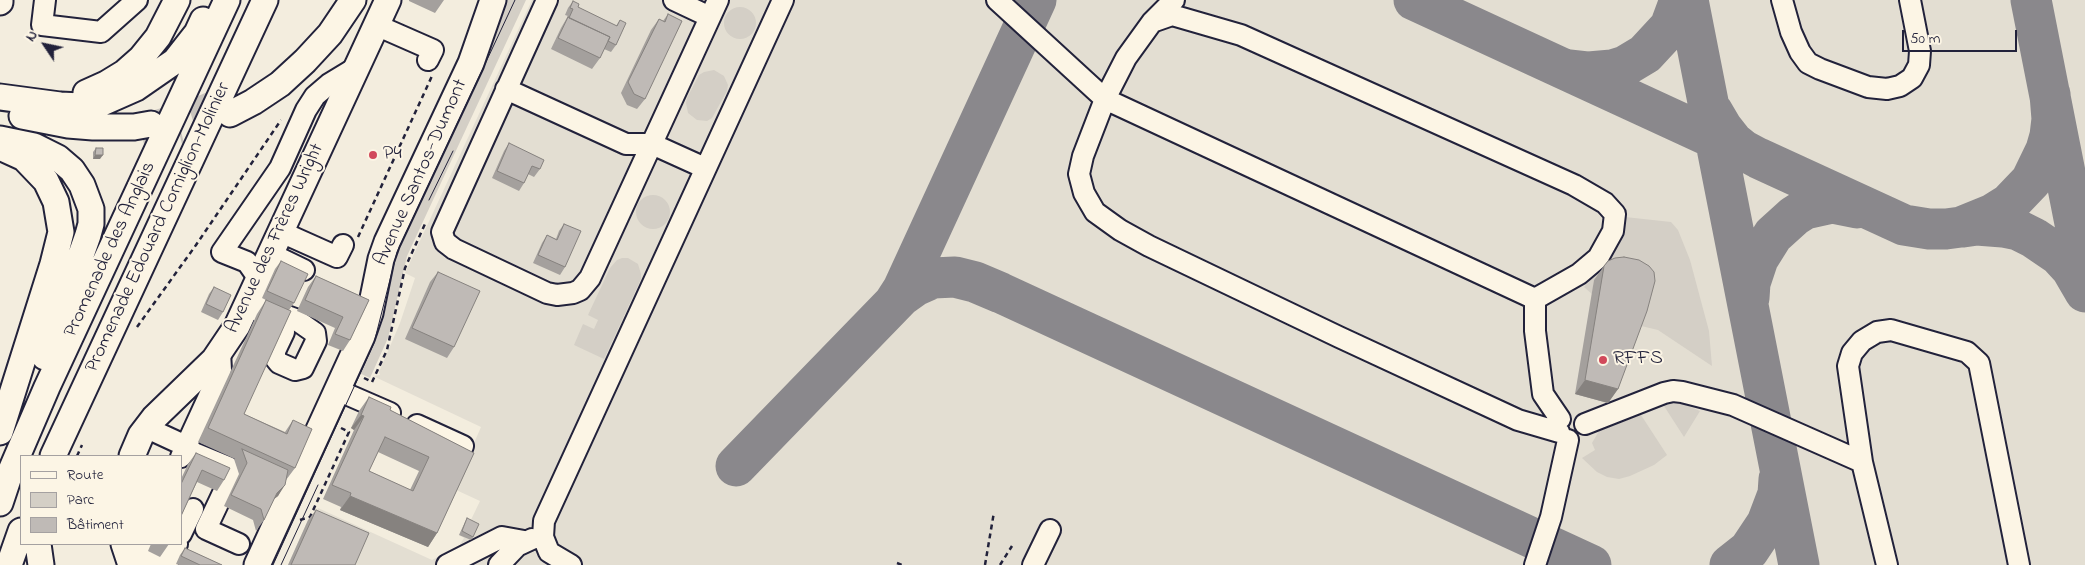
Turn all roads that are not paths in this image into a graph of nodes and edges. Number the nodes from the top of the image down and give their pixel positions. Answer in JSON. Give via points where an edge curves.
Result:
{"nodes":[{"id":1,"x":45,"y":0,"type":"edge"},
{"id":2,"x":137,"y":0,"type":"edge"},
{"id":3,"x":177,"y":0,"type":"edge"},
{"id":4,"x":213,"y":0,"type":"edge"},
{"id":5,"x":227,"y":0,"type":"edge"},
{"id":6,"x":265,"y":0,"type":"edge"},
{"id":7,"x":272,"y":0,"type":"edge"},
{"id":8,"x":335,"y":0,"type":"edge"},
{"id":9,"x":353,"y":0,"type":"edge"},
{"id":10,"x":388,"y":0,"type":"edge"},
{"id":11,"x":493,"y":0,"type":"edge"},
{"id":12,"x":547,"y":0,"type":"edge"},
{"id":13,"x":674,"y":0,"type":"edge"},
{"id":14,"x":783,"y":0,"type":"edge"},
{"id":15,"x":997,"y":0,"type":"edge"},
{"id":16,"x":1174,"y":0,"type":"edge"},
{"id":17,"x":1782,"y":0,"type":"edge"},
{"id":18,"x":1910,"y":0,"type":"edge"},
{"id":19,"x":714,"y":8,"type":"edge"},
{"id":20,"x":1152,"y":22,"type":"junction"},
{"id":21,"x":376,"y":25,"type":"junction"},
{"id":22,"x":250,"y":32,"type":"junction"},
{"id":23,"x":429,"y":58,"type":"road end"},
{"id":24,"x":357,"y":67,"type":"junction"},
{"id":25,"x":506,"y":89,"type":"junction"},
{"id":26,"x":0,"y":97,"type":"edge"},
{"id":27,"x":1106,"y":99,"type":"junction"},
{"id":28,"x":42,"y":104,"type":"junction"},
{"id":29,"x":0,"y":111,"type":"edge"},
{"id":30,"x":0,"y":128,"type":"edge"},
{"id":31,"x":0,"y":139,"type":"edge"},
{"id":32,"x":652,"y":144,"type":"junction"},
{"id":33,"x":0,"y":147,"type":"edge"},
{"id":34,"x":705,"y":168,"type":"junction"},
{"id":35,"x":276,"y":243,"type":"junction"},
{"id":36,"x":342,"y":247,"type":"road end"},
{"id":37,"x":304,"y":270,"type":"edge"},
{"id":38,"x":252,"y":295,"type":"junction"},
{"id":39,"x":1535,"y":299,"type":"junction"},
{"id":40,"x":279,"y":316,"type":"edge"},
{"id":41,"x":220,"y":352,"type":"junction"},
{"id":42,"x":24,"y":358,"type":"junction"},
{"id":43,"x":0,"y":377,"type":"edge"},
{"id":44,"x":87,"y":384,"type":"junction"},
{"id":45,"x":341,"y":391,"type":"junction"},
{"id":46,"x":147,"y":428,"type":"junction"},
{"id":47,"x":1562,"y":430,"type":"junction"},
{"id":48,"x":0,"y":432,"type":"edge"},
{"id":49,"x":463,"y":446,"type":"edge"},
{"id":50,"x":184,"y":452,"type":"edge"},
{"id":51,"x":53,"y":455,"type":"edge"},
{"id":52,"x":65,"y":455,"type":"edge"},
{"id":53,"x":133,"y":455,"type":"edge"},
{"id":54,"x":1862,"y":462,"type":"junction"},
{"id":55,"x":5,"y":487,"type":"edge"},
{"id":56,"x":193,"y":509,"type":"dead end"},
{"id":57,"x":0,"y":520,"type":"edge"},
{"id":58,"x":1050,"y":530,"type":"dead end"},
{"id":59,"x":182,"y":532,"type":"edge"},
{"id":60,"x":20,"y":535,"type":"edge"},
{"id":61,"x":534,"y":539,"type":"junction"},
{"id":62,"x":239,"y":544,"type":"dead end"},
{"id":63,"x":38,"y":545,"type":"edge"},
{"id":64,"x":124,"y":545,"type":"edge"},
{"id":65,"x":142,"y":545,"type":"edge"},
{"id":66,"x":177,"y":545,"type":"edge"},
{"id":67,"x":9,"y":565,"type":"edge"},
{"id":68,"x":41,"y":565,"type":"edge"},
{"id":69,"x":131,"y":565,"type":"edge"},
{"id":70,"x":159,"y":565,"type":"edge"},
{"id":71,"x":167,"y":565,"type":"edge"},
{"id":72,"x":257,"y":565,"type":"edge"},
{"id":73,"x":447,"y":565,"type":"edge"},
{"id":74,"x":499,"y":565,"type":"edge"},
{"id":75,"x":571,"y":565,"type":"edge"},
{"id":76,"x":1033,"y":565,"type":"edge"},
{"id":77,"x":1535,"y":565,"type":"edge"},
{"id":78,"x":1887,"y":565,"type":"edge"},
{"id":79,"x":2019,"y":565,"type":"edge"}],
"edges":[{"from":1,"to":2,"type":"lane","via":[[42,25],[101,32]]},
{"from":3,"to":28,"type":"main road","via":[[158,37],[124,73],[88,92]]},
{"from":4,"to":28,"type":"main road","via":[[197,33],[175,61],[136,88],[102,103],[81,106]]},
{"from":5,"to":55,"type":"main road","name":"Promenade des Anglais"},
{"from":6,"to":22,"type":"main road","name":"Promenade Edouard Corniglion-Molinier"},
{"from":7,"to":22,"type":"main road"},
{"from":8,"to":9,"type":"main road","via":[[302,45],[234,104],[253,102],[280,84],[330,34]]},
{"from":10,"to":21,"type":"main road","name":"Avenue des Frères Wright"},
{"from":11,"to":45,"type":"main road","name":"Avenue Santos-Dumont","via":[[471,63],[387,242],[366,324]]},
{"from":12,"to":25,"type":"lane"},
{"from":13,"to":19,"type":"lane"},
{"from":14,"to":34,"type":"lane"},
{"from":15,"to":27,"type":"lane"},
{"from":16,"to":20,"type":"lane"},
{"from":17,"to":18,"type":"lane","via":[[1794,38],[1808,63],[1868,87],[1887,89],[1912,78],[1919,65],[1920,51]]},
{"from":19,"to":32,"type":"lane"},
{"from":20,"to":27,"type":"lane","via":[[1126,58]]},
{"from":20,"to":39,"type":"lane","via":[[1172,15],[1241,35],[1565,181],[1605,203],[1615,214],[1613,231],[1598,258],[1579,274]]},
{"from":21,"to":23,"type":"lane","via":[[433,50]]},
{"from":21,"to":24,"type":"main road","name":"Avenue des Frères Wright"},
{"from":22,"to":44,"type":"main road","name":"Promenade Edouard Corniglion-Molinier"},
{"from":24,"to":35,"type":"main road","name":"Avenue des Frères Wright"},
{"from":24,"to":38,"type":"lane","via":[[315,96],[280,168],[222,252],[247,262]]},
{"from":25,"to":32,"type":"lane","via":[[626,144]]},
{"from":25,"to":32,"type":"lane","via":[[444,226],[443,237],[454,249],[548,293],[573,293],[587,282]]},
{"from":26,"to":28,"type":"main road"},
{"from":27,"to":39,"type":"lane"},
{"from":27,"to":47,"type":"lane","via":[[1083,156],[1080,174],[1084,193],[1095,212],[1149,246],[1339,337],[1518,420]]},
{"from":29,"to":30,"type":"main road","via":[[68,125],[147,132],[98,143]]},
{"from":31,"to":55,"type":"main road","via":[[42,149],[65,164],[87,193],[92,216]]},
{"from":32,"to":34,"type":"lane"},
{"from":33,"to":42,"type":"main road","via":[[15,152],[40,173],[52,190],[61,221],[59,245]]},
{"from":34,"to":61,"type":"lane"},
{"from":35,"to":36,"type":"lane","via":[[337,257]]},
{"from":35,"to":37,"type":"lane"},
{"from":35,"to":38,"type":"main road","name":"Avenue des Frères Wright"},
{"from":38,"to":40,"type":"lane"},
{"from":38,"to":41,"type":"main road","name":"Avenue des Frères Wright"},
{"from":39,"to":47,"type":"lane","via":[[1535,331],[1543,394]]},
{"from":41,"to":46,"type":"main road","name":"Avenue des Frères Wright","via":[[171,399]]},
{"from":41,"to":50,"type":"lane","via":[[221,370]]},
{"from":42,"to":43,"type":"main road"},
{"from":42,"to":48,"type":"main road"},
{"from":44,"to":51,"type":"main road","name":"Promenade Edouard Corniglion-Molinier"},
{"from":44,"to":52,"type":"main road"},
{"from":45,"to":49,"type":"lane"},
{"from":45,"to":72,"type":"main road","name":"Avenue Santos-Dumont"},
{"from":46,"to":50,"type":"lane"},
{"from":46,"to":53,"type":"main road","name":"Avenue des Frères Wright"},
{"from":47,"to":54,"type":"lane","via":[[1577,439],[1584,433],[1585,424],[1673,391],[1733,405]]},
{"from":47,"to":77,"type":"lane","via":[[1551,517]]},
{"from":50,"to":62,"type":"lane","via":[[228,467],[231,476],[206,529]]},
{"from":54,"to":78,"type":"lane"},
{"from":54,"to":79,"type":"lane","via":[[1848,366],[1852,353],[1862,341],[1877,332],[1898,330],[1972,355],[1981,368]]},
{"from":55,"to":57,"type":"main road"},
{"from":56,"to":59,"type":"lane"},
{"from":58,"to":76,"type":"lane"},
{"from":60,"to":67,"type":"main road"},
{"from":61,"to":73,"type":"lane","via":[[502,537]]},
{"from":61,"to":74,"type":"lane","via":[[514,548]]},
{"from":61,"to":75,"type":"lane"},
{"from":63,"to":68,"type":"main road"},
{"from":64,"to":69,"type":"main road"},
{"from":65,"to":70,"type":"lane","via":[[142,554]]},
{"from":66,"to":71,"type":"lane"}]}
